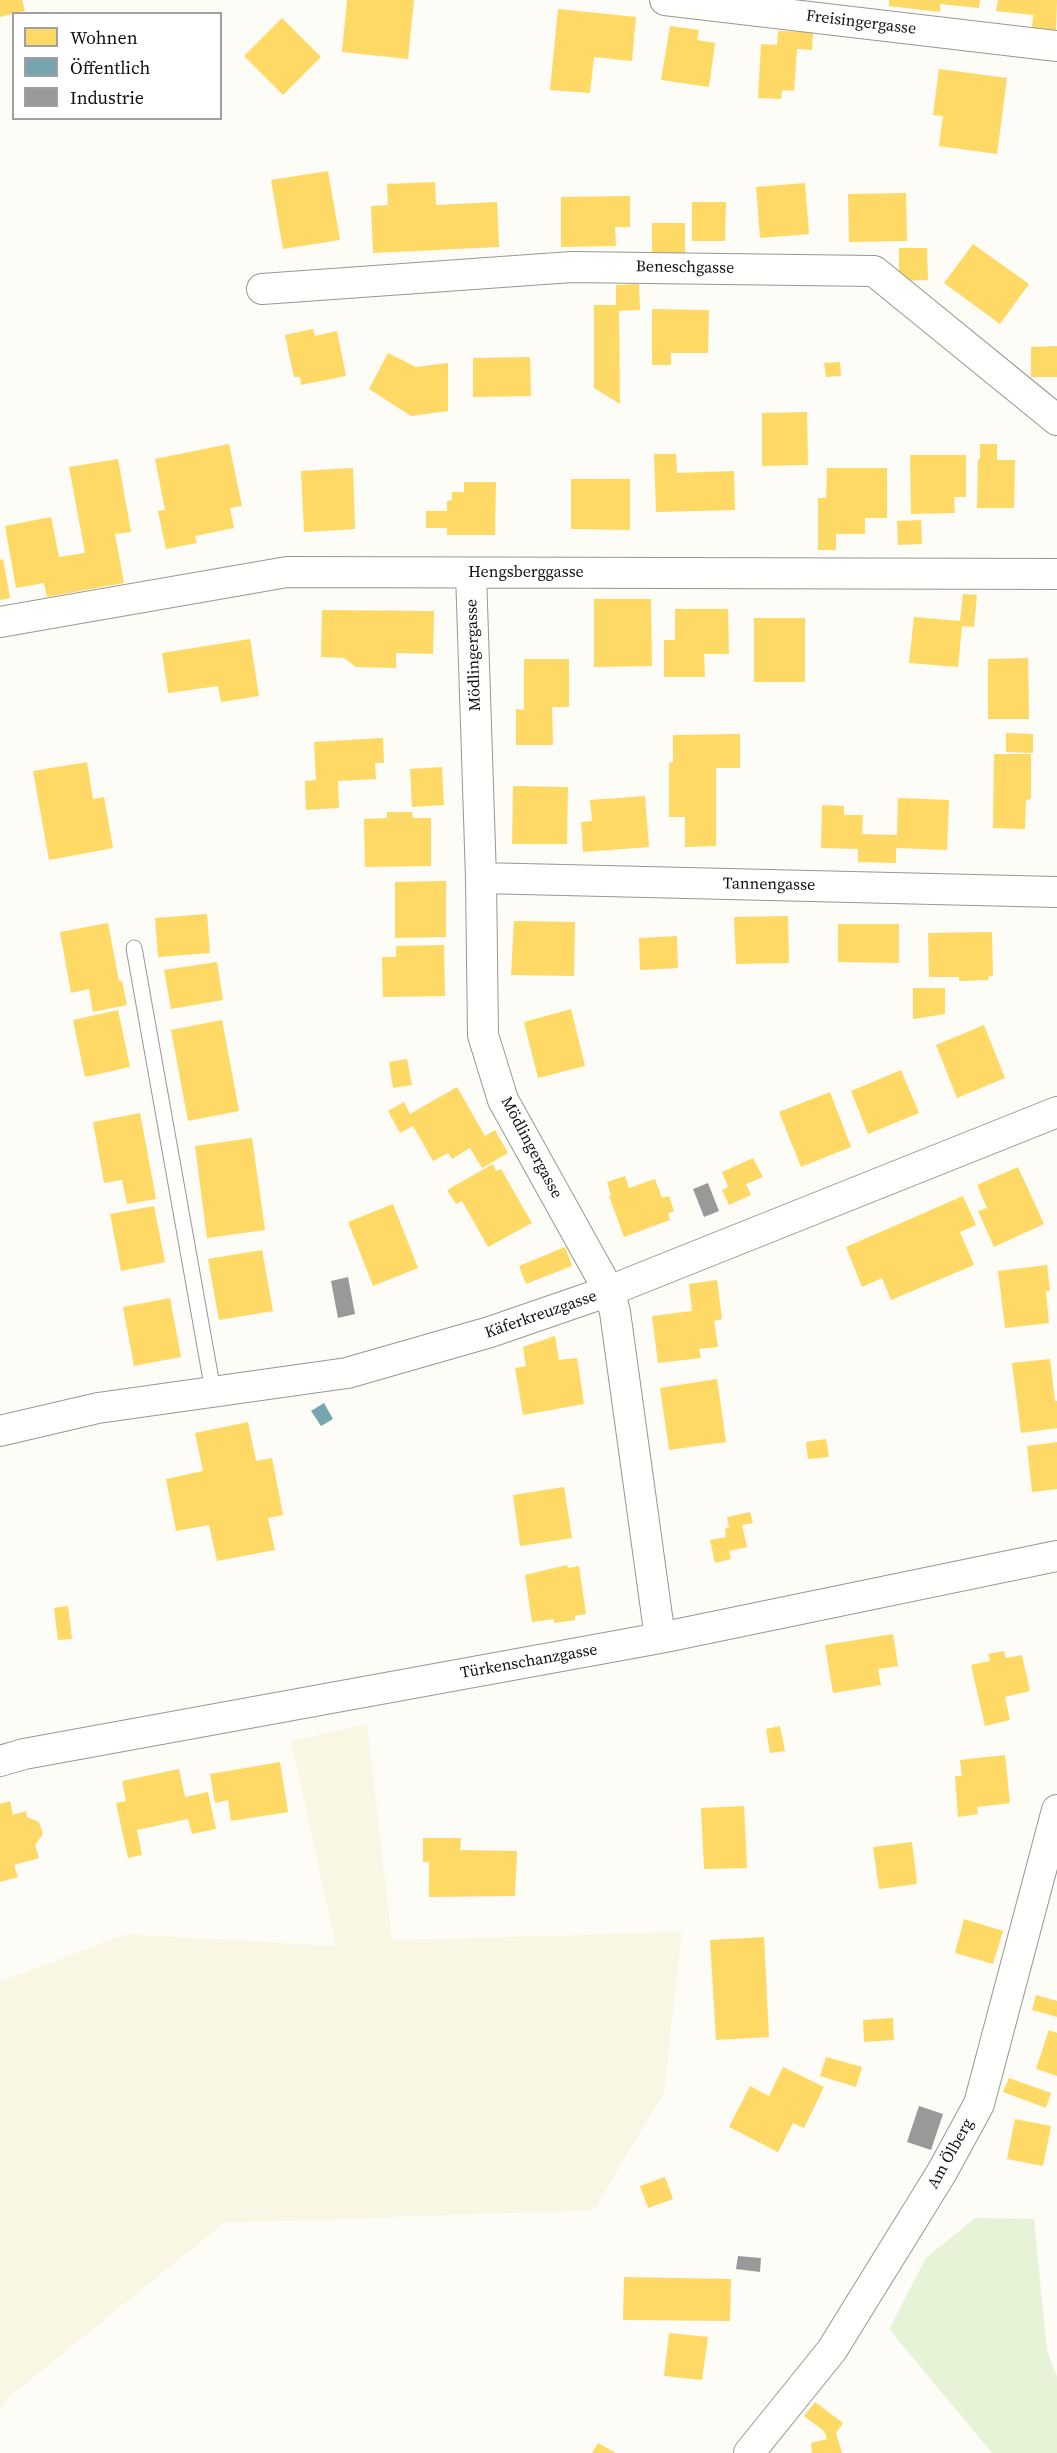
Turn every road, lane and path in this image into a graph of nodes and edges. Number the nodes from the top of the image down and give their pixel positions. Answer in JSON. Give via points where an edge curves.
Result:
{"nodes":[{"id":1,"x":665,"y":0,"type":"edge"},
{"id":2,"x":1057,"y":46,"type":"edge"},
{"id":3,"x":261,"y":289,"type":"dead end"},
{"id":4,"x":1057,"y":420,"type":"edge"},
{"id":5,"x":471,"y":573,"type":"junction"},
{"id":6,"x":1057,"y":574,"type":"edge"},
{"id":7,"x":0,"y":622,"type":"edge"},
{"id":8,"x":482,"y":878,"type":"junction"},
{"id":9,"x":1057,"y":892,"type":"edge"},
{"id":10,"x":134,"y":948,"type":"dead end"},
{"id":11,"x":1057,"y":1112,"type":"edge"},
{"id":12,"x":609,"y":1292,"type":"junction"},
{"id":13,"x":213,"y":1391,"type":"junction"},
{"id":14,"x":0,"y":1431,"type":"edge"},
{"id":15,"x":1057,"y":1556,"type":"edge"},
{"id":16,"x":660,"y":1638,"type":"junction"},
{"id":17,"x":0,"y":1761,"type":"edge"},
{"id":18,"x":1057,"y":1810,"type":"edge"},
{"id":19,"x":749,"y":2453,"type":"edge"}],
"edges":[{"from":1,"to":2,"type":"street","name":"Freisingergasse"},
{"from":3,"to":4,"type":"street","name":"Beneschgasse","via":[[572,267],[874,271]]},
{"from":5,"to":6,"type":"street","name":"Hengsberggasse"},
{"from":5,"to":7,"type":"street","name":"Hengsberggasse","via":[[287,572]]},
{"from":5,"to":8,"type":"street","name":"Mödlingergasse"},
{"from":8,"to":9,"type":"street","name":"Tannengasse"},
{"from":8,"to":12,"type":"street","name":"Mödlingergasse","via":[[483,1035],[503,1100]]},
{"from":10,"to":13,"type":"lane"},
{"from":11,"to":12,"type":"street","name":"Käferkreuzgasse"},
{"from":12,"to":13,"type":"street","name":"Käferkreuzgasse","via":[[490,1332],[347,1373]]},
{"from":12,"to":16,"type":"street","name":"Mödlingergasse","via":[[615,1312]]},
{"from":13,"to":14,"type":"street","name":"Käferkreuzgasse","via":[[98,1408]]},
{"from":15,"to":16,"type":"street","name":"Türkenschanzgasse"},
{"from":16,"to":17,"type":"street","name":"Türkenschanzgasse"},
{"from":18,"to":19,"type":"street","name":"Am Ölberg","via":[[979,2104],[942,2172],[832,2350]]}]}
